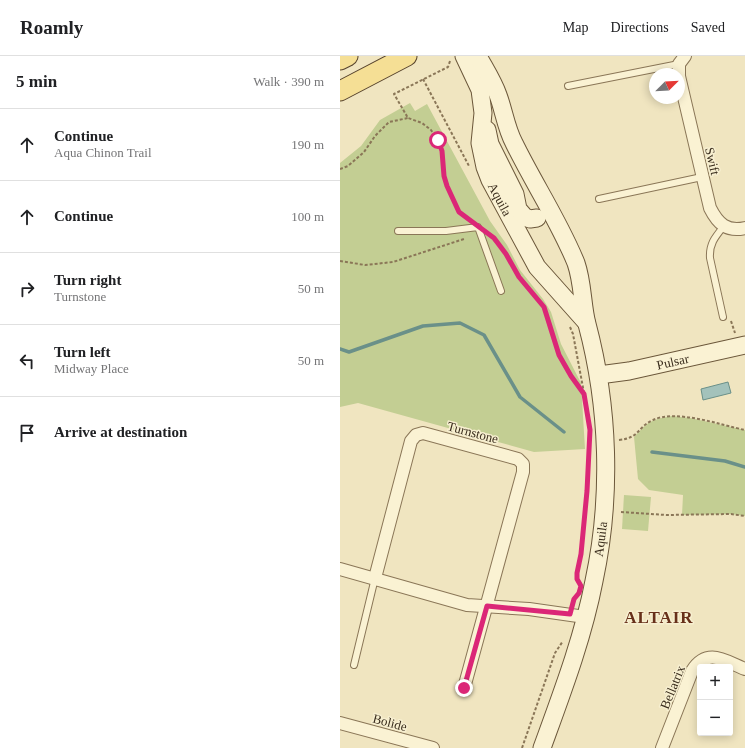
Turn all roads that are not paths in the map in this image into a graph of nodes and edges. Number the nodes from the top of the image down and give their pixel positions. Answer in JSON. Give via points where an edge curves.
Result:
{"nodes":[{"id":1,"x":348,"y":56,"type":"edge"},
{"id":2,"x":407,"y":56,"type":"edge"},
{"id":3,"x":478,"y":56,"type":"edge"},
{"id":4,"x":458,"y":57,"type":"edge"},
{"id":5,"x":340,"y":60,"type":"edge"},
{"id":6,"x":649,"y":73,"type":"edge"},
{"id":7,"x":568,"y":86,"type":"dead end"},
{"id":8,"x":685,"y":89,"type":"edge"},
{"id":9,"x":340,"y":91,"type":"edge"},
{"id":10,"x":483,"y":113,"type":"junction"},
{"id":11,"x":702,"y":177,"type":"junction"},
{"id":12,"x":599,"y":199,"type":"dead end"},
{"id":13,"x":517,"y":206,"type":"junction"},
{"id":14,"x":543,"y":214,"type":"junction"},
{"id":15,"x":724,"y":226,"type":"junction"},
{"id":16,"x":745,"y":228,"type":"edge"},
{"id":17,"x":515,"y":229,"type":"junction"},
{"id":18,"x":398,"y":231,"type":"dead end"},
{"id":19,"x":501,"y":291,"type":"dead end"},
{"id":20,"x":723,"y":317,"type":"road end"},
{"id":21,"x":586,"y":323,"type":"junction"},
{"id":22,"x":742,"y":346,"type":"edge"},
{"id":23,"x":599,"y":375,"type":"junction"},
{"id":24,"x":340,"y":568,"type":"edge"},
{"id":25,"x":375,"y":578,"type":"junction"},
{"id":26,"x":487,"y":606,"type":"junction"},
{"id":27,"x":585,"y":617,"type":"junction"},
{"id":28,"x":354,"y":665,"type":"dead end"},
{"id":29,"x":745,"y":669,"type":"edge"},
{"id":30,"x":464,"y":688,"type":"dead end"},
{"id":31,"x":340,"y":723,"type":"edge"},
{"id":32,"x":433,"y":748,"type":"edge"},
{"id":33,"x":542,"y":748,"type":"edge"},
{"id":34,"x":662,"y":748,"type":"edge"}],
"edges":[{"from":1,"to":5,"type":"main road"},
{"from":2,"to":9,"type":"main road"},
{"from":3,"to":14,"type":"street","name":"Aquila","via":[[499,96],[510,135]]},
{"from":4,"to":10,"type":"street","name":"Aquila","via":[[480,90]]},
{"from":6,"to":7,"type":"lane"},
{"from":8,"to":11,"type":"street","name":"Swift"},
{"from":10,"to":13,"type":"street","via":[[490,144],[515,194]]},
{"from":10,"to":17,"type":"street","name":"Aquila","via":[[480,143],[485,168]]},
{"from":11,"to":12,"type":"lane"},
{"from":11,"to":15,"type":"street","name":"Swift","via":[[710,208],[715,218]]},
{"from":13,"to":14,"type":"street","via":[[522,216],[530,219]]},
{"from":13,"to":17,"type":"street"},
{"from":14,"to":17,"type":"street"},
{"from":14,"to":21,"type":"street","name":"Aquila","via":[[561,230],[577,267]]},
{"from":15,"to":16,"type":"street","via":[[735,230]]},
{"from":15,"to":20,"type":"lane","via":[[709,249]]},
{"from":17,"to":21,"type":"street","name":"Aquila","via":[[537,267]]},
{"from":18,"to":19,"type":"lane","via":[[446,231],[478,227]]},
{"from":21,"to":23,"type":"street","name":"Aquila"},
{"from":22,"to":23,"type":"street","name":"Pulsar","via":[[629,371]]},
{"from":23,"to":27,"type":"street","name":"Aquila","via":[[604,422],[605,488],[602,534]]},
{"from":24,"to":25,"type":"street"},
{"from":25,"to":26,"type":"street","via":[[467,605]]},
{"from":25,"to":26,"type":"street","name":"Turnstone","via":[[411,441],[416,435],[423,433],[518,459],[523,464]]},
{"from":25,"to":28,"type":"lane"},
{"from":26,"to":27,"type":"street"},
{"from":26,"to":30,"type":"street"},
{"from":27,"to":33,"type":"street","name":"Aquila"},
{"from":29,"to":34,"type":"street","name":"Bellatrix","via":[[718,658],[708,657],[698,661]]},
{"from":31,"to":32,"type":"street","name":"Bolide"}]}
